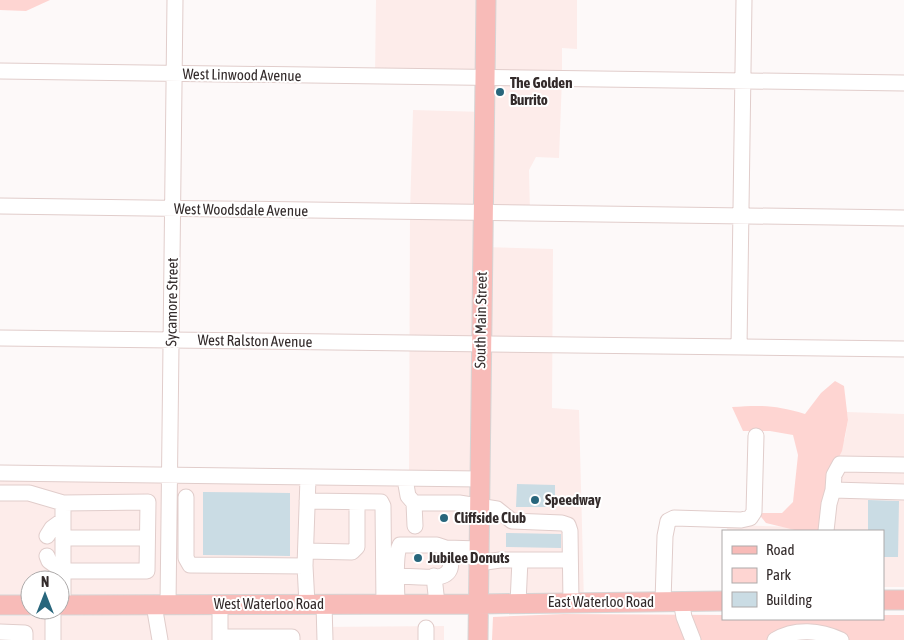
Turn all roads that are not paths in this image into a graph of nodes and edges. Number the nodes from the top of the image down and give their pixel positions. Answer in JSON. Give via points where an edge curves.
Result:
{"nodes":[{"id":1,"x":175,"y":0,"type":"edge"},
{"id":2,"x":486,"y":0,"type":"edge"},
{"id":3,"x":744,"y":0,"type":"edge"},
{"id":4,"x":0,"y":71,"type":"edge"},
{"id":5,"x":175,"y":74,"type":"junction"},
{"id":6,"x":485,"y":78,"type":"junction"},
{"id":7,"x":743,"y":80,"type":"junction"},
{"id":8,"x":904,"y":83,"type":"edge"},
{"id":9,"x":0,"y":206,"type":"edge"},
{"id":10,"x":173,"y":209,"type":"junction"},
{"id":11,"x":483,"y":213,"type":"junction"},
{"id":12,"x":741,"y":215,"type":"junction"},
{"id":13,"x":904,"y":218,"type":"edge"},
{"id":14,"x":0,"y":338,"type":"edge"},
{"id":15,"x":171,"y":340,"type":"junction"},
{"id":16,"x":481,"y":344,"type":"junction"},
{"id":17,"x":739,"y":347,"type":"junction"},
{"id":18,"x":904,"y":349,"type":"edge"},
{"id":19,"x":756,"y":436,"type":"dead end"},
{"id":20,"x":904,"y":465,"type":"edge"},
{"id":21,"x":0,"y":473,"type":"edge"},
{"id":22,"x":169,"y":475,"type":"junction"},
{"id":23,"x":308,"y":478,"type":"junction"},
{"id":24,"x":405,"y":479,"type":"junction"},
{"id":25,"x":480,"y":479,"type":"junction"},
{"id":26,"x":834,"y":490,"type":"junction"},
{"id":27,"x":0,"y":492,"type":"edge"},
{"id":28,"x":904,"y":492,"type":"edge"},
{"id":29,"x":308,"y":501,"type":"junction"},
{"id":30,"x":357,"y":502,"type":"junction"},
{"id":31,"x":64,"y":503,"type":"junction"},
{"id":32,"x":414,"y":503,"type":"junction"},
{"id":33,"x":480,"y":506,"type":"junction"},
{"id":34,"x":169,"y":511,"type":"junction"},
{"id":35,"x":64,"y":520,"type":"junction"},
{"id":36,"x":414,"y":526,"type":"dead end"},
{"id":37,"x":826,"y":530,"type":"edge"},
{"id":38,"x":47,"y":536,"type":"dead end"},
{"id":39,"x":64,"y":538,"type":"junction"},
{"id":40,"x":147,"y":538,"type":"junction"},
{"id":41,"x":446,"y":548,"type":"junction"},
{"id":42,"x":47,"y":556,"type":"dead end"},
{"id":43,"x":479,"y":556,"type":"junction"},
{"id":44,"x":305,"y":559,"type":"junction"},
{"id":45,"x":520,"y":560,"type":"junction"},
{"id":46,"x":570,"y":560,"type":"junction"},
{"id":47,"x":190,"y":565,"type":"junction"},
{"id":48,"x":147,"y":566,"type":"junction"},
{"id":49,"x":168,"y":566,"type":"junction"},
{"id":50,"x":62,"y":570,"type":"edge"},
{"id":51,"x":64,"y":570,"type":"edge"},
{"id":52,"x":70,"y":571,"type":"edge"},
{"id":53,"x":397,"y":576,"type":"junction"},
{"id":54,"x":434,"y":576,"type":"junction"},
{"id":55,"x":884,"y":600,"type":"edge"},
{"id":56,"x":904,"y":600,"type":"edge"},
{"id":57,"x":672,"y":601,"type":"junction"},
{"id":58,"x":722,"y":601,"type":"edge"},
{"id":59,"x":518,"y":603,"type":"junction"},
{"id":60,"x":571,"y":603,"type":"junction"},
{"id":61,"x":220,"y":604,"type":"junction"},
{"id":62,"x":316,"y":604,"type":"junction"},
{"id":63,"x":390,"y":604,"type":"junction"},
{"id":64,"x":438,"y":604,"type":"junction"},
{"id":65,"x":478,"y":604,"type":"junction"},
{"id":66,"x":20,"y":605,"type":"edge"},
{"id":67,"x":161,"y":605,"type":"junction"},
{"id":68,"x":0,"y":606,"type":"edge"},
{"id":69,"x":70,"y":607,"type":"edge"},
{"id":70,"x":57,"y":620,"type":"edge"},
{"id":71,"x":0,"y":632,"type":"edge"},
{"id":72,"x":220,"y":638,"type":"edge"},
{"id":73,"x":25,"y":640,"type":"edge"},
{"id":74,"x":53,"y":640,"type":"edge"},
{"id":75,"x":160,"y":640,"type":"edge"},
{"id":76,"x":292,"y":640,"type":"edge"},
{"id":77,"x":325,"y":640,"type":"edge"},
{"id":78,"x":478,"y":640,"type":"edge"},
{"id":79,"x":693,"y":640,"type":"edge"},
{"id":80,"x":775,"y":640,"type":"edge"},
{"id":81,"x":841,"y":640,"type":"edge"}],
"edges":[{"from":1,"to":5,"type":"street","name":"Sycamore Street"},
{"from":2,"to":6,"type":"main road","name":"South Main Street"},
{"from":3,"to":7,"type":"street"},
{"from":4,"to":5,"type":"street","name":"West Linwood Avenue"},
{"from":5,"to":6,"type":"street","name":"West Linwood Avenue"},
{"from":5,"to":10,"type":"street","name":"Sycamore Street"},
{"from":6,"to":7,"type":"street","name":"West Linwood Avenue"},
{"from":6,"to":11,"type":"main road","name":"South Main Street"},
{"from":7,"to":8,"type":"street","name":"West Linwood Avenue"},
{"from":7,"to":12,"type":"street"},
{"from":9,"to":10,"type":"street","name":"West Woodsdale Avenue"},
{"from":10,"to":11,"type":"street","name":"West Woodsdale Avenue"},
{"from":10,"to":15,"type":"street","name":"Sycamore Street"},
{"from":11,"to":12,"type":"street","name":"West Woodsdale Avenue"},
{"from":11,"to":16,"type":"main road","name":"South Main Street"},
{"from":12,"to":13,"type":"street","name":"West Woodsdale Avenue"},
{"from":12,"to":17,"type":"street"},
{"from":14,"to":15,"type":"street","name":"West Ralston Avenue"},
{"from":15,"to":16,"type":"street","name":"West Ralston Avenue"},
{"from":15,"to":22,"type":"street","name":"Sycamore Street"},
{"from":16,"to":17,"type":"street","name":"West Ralston Avenue"},
{"from":16,"to":25,"type":"main road","name":"South Main Street"},
{"from":17,"to":18,"type":"street","name":"West Ralston Avenue"},
{"from":19,"to":57,"type":"street","via":[[754,512],[750,518],[674,518],[668,521]]},
{"from":20,"to":26,"type":"street","via":[[840,464],[834,475]]},
{"from":21,"to":22,"type":"street"},
{"from":22,"to":23,"type":"street"},
{"from":22,"to":34,"type":"street","name":"Sycamore Street"},
{"from":23,"to":24,"type":"street"},
{"from":23,"to":29,"type":"street"},
{"from":24,"to":25,"type":"street"},
{"from":24,"to":32,"type":"street","via":[[408,496]]},
{"from":25,"to":33,"type":"main road","name":"South Main Street"},
{"from":26,"to":28,"type":"street"},
{"from":26,"to":37,"type":"street"},
{"from":27,"to":31,"type":"street","via":[[29,493]]},
{"from":29,"to":30,"type":"street"},
{"from":29,"to":44,"type":"street"},
{"from":30,"to":44,"type":"street","via":[[357,548],[352,552]]},
{"from":30,"to":63,"type":"street","via":[[381,502],[383,506]]},
{"from":31,"to":35,"type":"street"},
{"from":31,"to":40,"type":"street","via":[[148,502]]},
{"from":32,"to":33,"type":"street","via":[[459,502]]},
{"from":32,"to":36,"type":"street"},
{"from":33,"to":43,"type":"main road","name":"South Main Street"},
{"from":33,"to":46,"type":"street","via":[[498,509],[512,521],[568,525]]},
{"from":34,"to":47,"type":"street","via":[[186,504],[186,558]]},
{"from":34,"to":49,"type":"street","name":"Sycamore Street"},
{"from":35,"to":38,"type":"street"},
{"from":35,"to":39,"type":"street"},
{"from":39,"to":40,"type":"street"},
{"from":39,"to":51,"type":"street"},
{"from":40,"to":48,"type":"street"},
{"from":41,"to":43,"type":"street"},
{"from":41,"to":53,"type":"street","via":[[437,544],[400,545]]},
{"from":41,"to":54,"type":"street","via":[[450,555],[449,571],[442,576]]},
{"from":42,"to":50,"type":"street"},
{"from":43,"to":45,"type":"street"},
{"from":43,"to":65,"type":"main road","name":"South Main Street"},
{"from":44,"to":47,"type":"street"},
{"from":44,"to":62,"type":"street"},
{"from":45,"to":46,"type":"street"},
{"from":45,"to":59,"type":"street"},
{"from":46,"to":60,"type":"street"},
{"from":47,"to":49,"type":"street"},
{"from":48,"to":49,"type":"street"},
{"from":48,"to":52,"type":"street","via":[[147,571]]},
{"from":49,"to":67,"type":"street","name":"Sycamore Street"},
{"from":53,"to":54,"type":"street"},
{"from":53,"to":63,"type":"street"},
{"from":54,"to":64,"type":"street"},
{"from":55,"to":56,"type":"main road"},
{"from":57,"to":58,"type":"main road","name":"East Waterloo Road"},
{"from":57,"to":60,"type":"main road","name":"East Waterloo Road"},
{"from":57,"to":79,"type":"street","via":[[684,617]]},
{"from":59,"to":60,"type":"main road","name":"East Waterloo Road"},
{"from":59,"to":65,"type":"main road","name":"East Waterloo Road"},
{"from":61,"to":62,"type":"main road","name":"West Waterloo Road"},
{"from":61,"to":67,"type":"main road","name":"West Waterloo Road"},
{"from":61,"to":72,"type":"street"},
{"from":62,"to":63,"type":"main road","name":"West Waterloo Road"},
{"from":62,"to":77,"type":"street"},
{"from":63,"to":64,"type":"main road","name":"West Waterloo Road"},
{"from":64,"to":65,"type":"main road","name":"West Waterloo Road"},
{"from":65,"to":78,"type":"main road","name":"South Main Street"},
{"from":66,"to":68,"type":"main road"},
{"from":67,"to":69,"type":"main road","name":"West Waterloo Road"},
{"from":67,"to":75,"type":"street","name":"Sycamore Street"},
{"from":70,"to":74,"type":"street"},
{"from":71,"to":73,"type":"street","via":[[25,633]]},
{"from":72,"to":76,"type":"street","via":[[292,637]]},
{"from":80,"to":81,"type":"street","via":[[803,632],[824,633]]}]}
